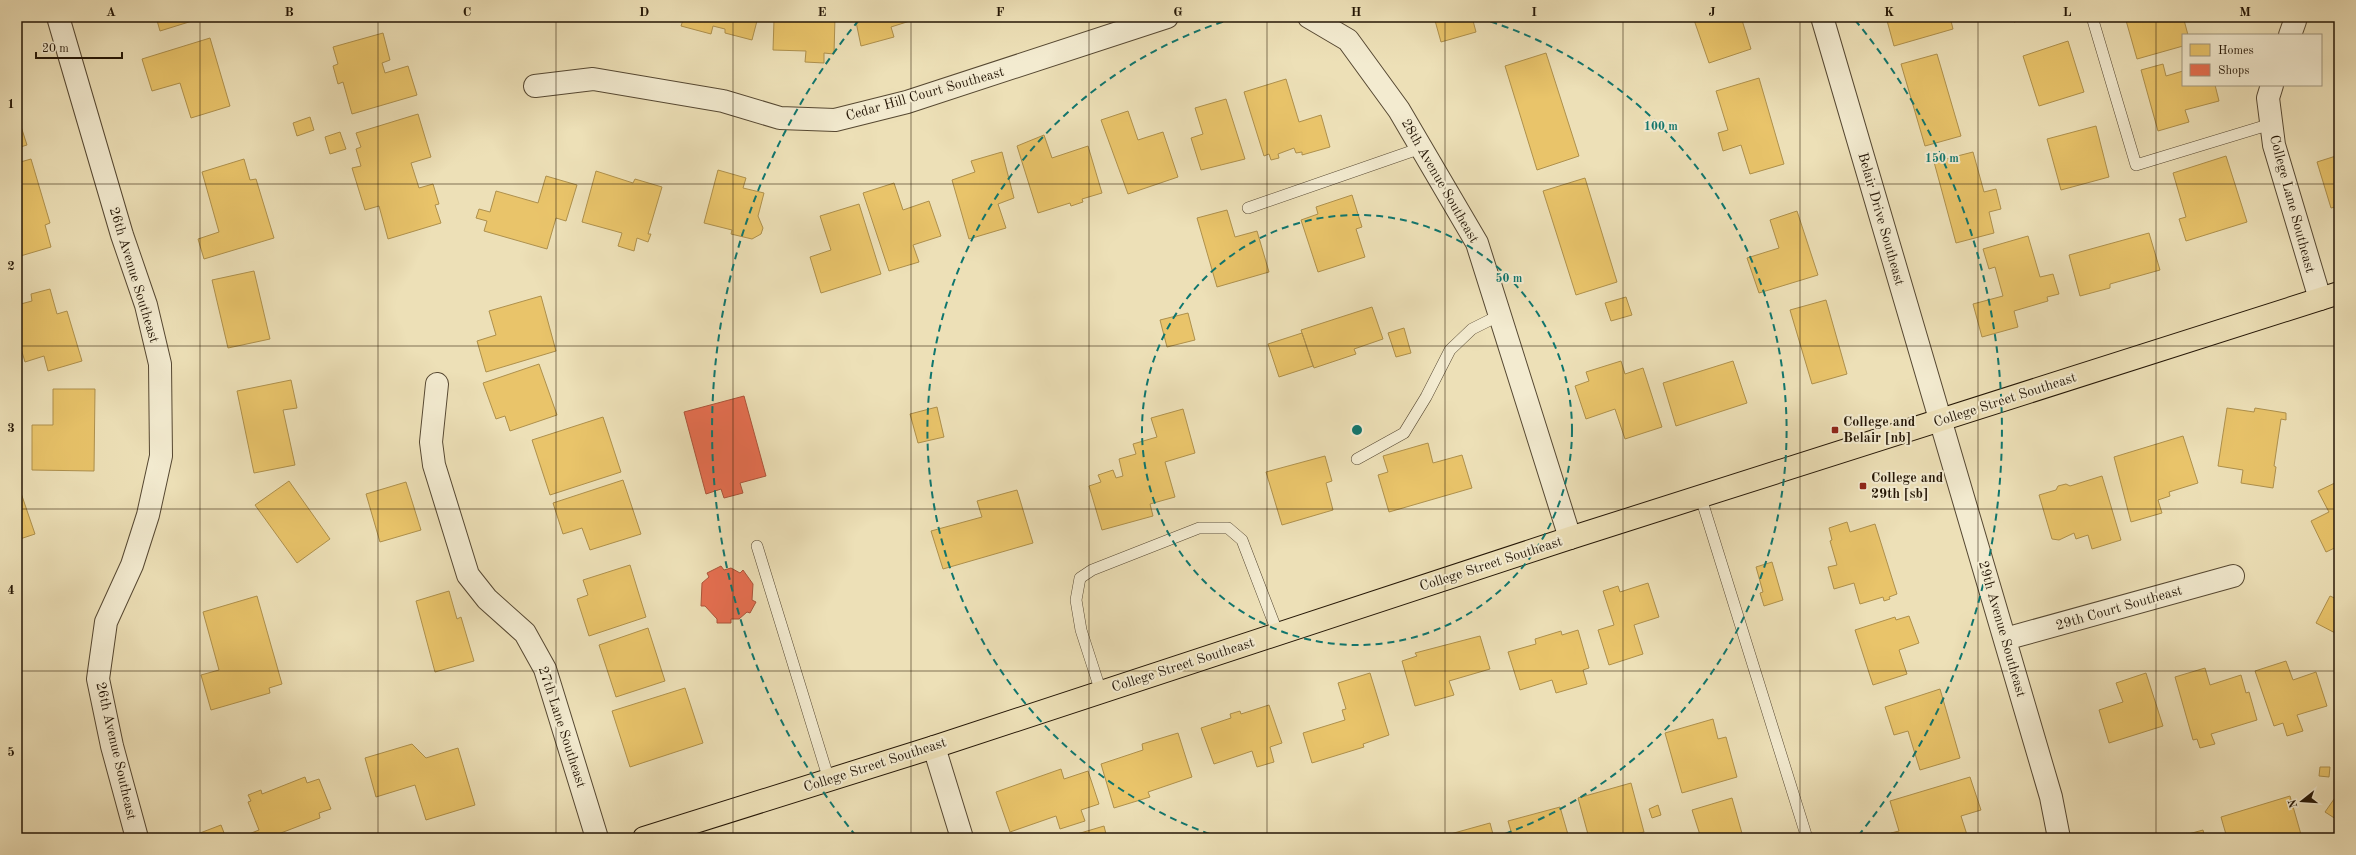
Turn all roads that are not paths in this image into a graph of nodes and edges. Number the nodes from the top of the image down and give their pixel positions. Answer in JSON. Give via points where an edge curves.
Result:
{"nodes":[{"id":1,"x":58,"y":17,"type":"edge"},
{"id":2,"x":1167,"y":17,"type":"edge"},
{"id":3,"x":1309,"y":17,"type":"edge"},
{"id":4,"x":1822,"y":17,"type":"edge"},
{"id":5,"x":2092,"y":17,"type":"edge"},
{"id":6,"x":535,"y":86,"type":"dead end"},
{"id":7,"x":2272,"y":86,"type":"edge"},
{"id":8,"x":2271,"y":124,"type":"junction"},
{"id":9,"x":1421,"y":148,"type":"junction"},
{"id":10,"x":1248,"y":208,"type":"dead end"},
{"id":11,"x":2329,"y":296,"type":"edge"},
{"id":12,"x":1500,"y":315,"type":"junction"},
{"id":13,"x":437,"y":384,"type":"dead end"},
{"id":14,"x":1940,"y":420,"type":"junction"},
{"id":15,"x":1357,"y":459,"type":"dead end"},
{"id":16,"x":1702,"y":498,"type":"junction"},
{"id":17,"x":1570,"y":538,"type":"junction"},
{"id":18,"x":757,"y":546,"type":"dead end"},
{"id":19,"x":2233,"y":576,"type":"dead end"},
{"id":20,"x":1278,"y":634,"type":"junction"},
{"id":21,"x":2005,"y":639,"type":"junction"},
{"id":22,"x":1101,"y":692,"type":"junction"},
{"id":23,"x":934,"y":747,"type":"junction"},
{"id":24,"x":829,"y":780,"type":"junction"},
{"id":25,"x":137,"y":838,"type":"edge"},
{"id":26,"x":597,"y":838,"type":"edge"},
{"id":27,"x":644,"y":838,"type":"edge"},
{"id":28,"x":962,"y":838,"type":"edge"},
{"id":29,"x":1807,"y":838,"type":"edge"},
{"id":30,"x":2059,"y":838,"type":"edge"}],
"edges":[{"from":1,"to":25,"type":"street","name":"26th Avenue Southeast","via":[[122,235],[146,305],[160,364],[161,456],[148,515],[132,565],[106,622],[98,679],[112,746]]},
{"from":2,"to":6,"type":"street","name":"Cedar Hill Court Southeast","via":[[914,100],[835,120],[780,118],[723,101],[593,80]]},
{"from":3,"to":9,"type":"street","name":"28th Avenue Southeast","via":[[1348,40],[1399,110]]},
{"from":4,"to":14,"type":"street","name":"Belair Drive Southeast"},
{"from":5,"to":8,"type":"lane","via":[[2136,166]]},
{"from":7,"to":8,"type":"street","name":"College Lane Southeast","via":[[2268,98]]},
{"from":8,"to":11,"type":"street","name":"College Lane Southeast","via":[[2274,145]]},
{"from":9,"to":10,"type":"lane"},
{"from":9,"to":12,"type":"street","name":"28th Avenue Southeast","via":[[1476,243]]},
{"from":11,"to":14,"type":"main road","name":"College Street Southeast"},
{"from":12,"to":15,"type":"lane","via":[[1472,329],[1450,350],[1404,433]]},
{"from":12,"to":17,"type":"street","name":"28th Avenue Southeast"},
{"from":13,"to":26,"type":"street","name":"27th Lane Southeast","via":[[430,442],[434,465],[468,575],[487,599],[525,633],[545,669]]},
{"from":14,"to":16,"type":"main road","name":"College Street Southeast"},
{"from":14,"to":21,"type":"street","name":"29th Avenue Southeast"},
{"from":16,"to":17,"type":"main road","name":"College Street Southeast"},
{"from":16,"to":29,"type":"lane"},
{"from":17,"to":20,"type":"main road","name":"College Street Southeast"},
{"from":18,"to":24,"type":"lane"},
{"from":19,"to":21,"type":"street","name":"29th Court Southeast"},
{"from":20,"to":22,"type":"main road","name":"College Street Southeast"},
{"from":20,"to":22,"type":"lane","via":[[1242,540],[1228,528],[1199,528],[1092,570],[1080,578],[1076,600],[1081,630]]},
{"from":21,"to":30,"type":"street","name":"29th Avenue Southeast","via":[[2051,797]]},
{"from":22,"to":23,"type":"main road","name":"College Street Southeast"},
{"from":23,"to":24,"type":"main road","name":"College Street Southeast"},
{"from":23,"to":28,"type":"street"},
{"from":24,"to":27,"type":"main road","name":"College Street Southeast"}]}
